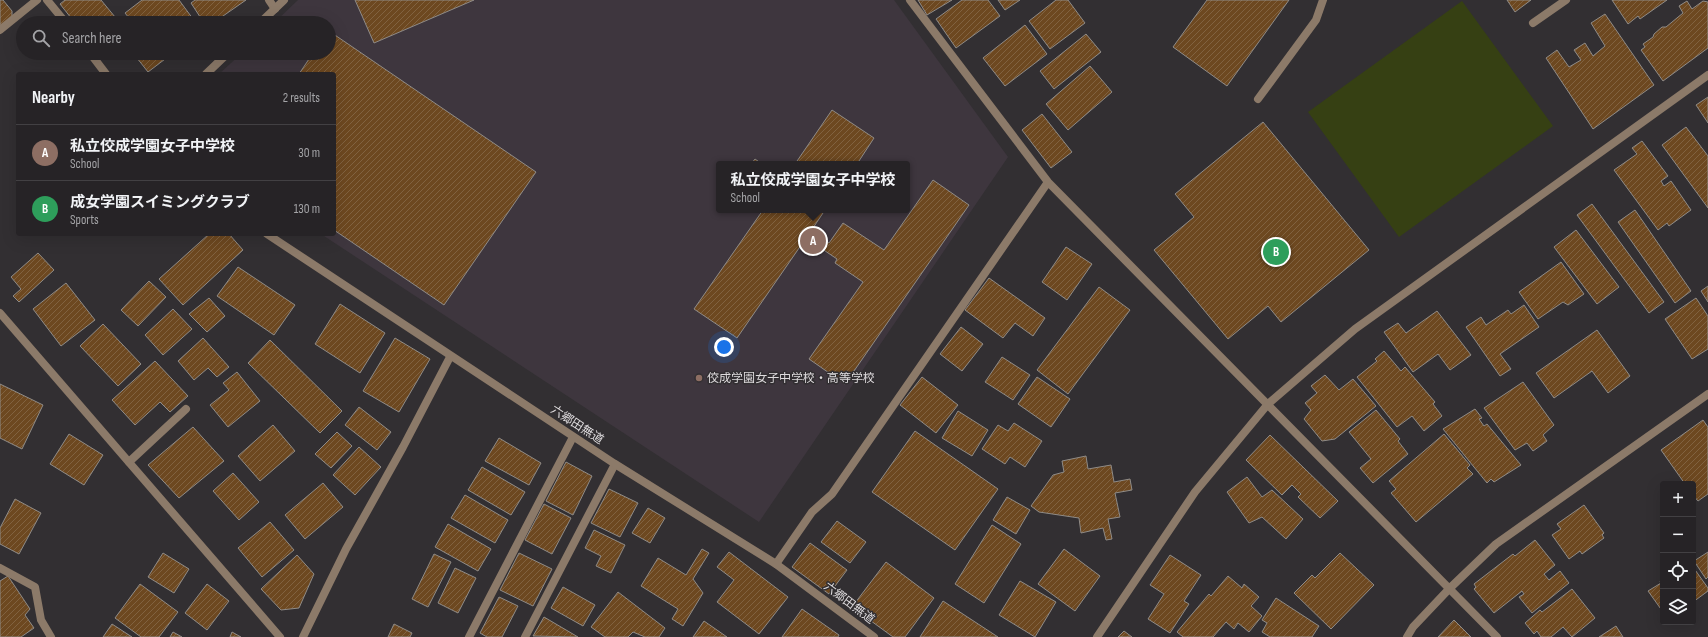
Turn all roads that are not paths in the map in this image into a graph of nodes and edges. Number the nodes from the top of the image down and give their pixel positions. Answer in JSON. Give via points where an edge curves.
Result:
{"nodes":[{"id":1,"x":37,"y":0,"type":"edge"},
{"id":2,"x":47,"y":0,"type":"edge"},
{"id":3,"x":269,"y":0,"type":"edge"},
{"id":4,"x":284,"y":0,"type":"edge"},
{"id":5,"x":910,"y":0,"type":"edge"},
{"id":6,"x":1323,"y":0,"type":"edge"},
{"id":7,"x":1566,"y":0,"type":"edge"},
{"id":8,"x":275,"y":9,"type":"junction"},
{"id":9,"x":17,"y":16,"type":"edge"},
{"id":10,"x":60,"y":16,"type":"edge"},
{"id":11,"x":268,"y":16,"type":"edge"},
{"id":12,"x":16,"y":17,"type":"edge"},
{"id":13,"x":1533,"y":23,"type":"dead end"},
{"id":14,"x":0,"y":30,"type":"edge"},
{"id":15,"x":95,"y":60,"type":"edge"},
{"id":16,"x":221,"y":60,"type":"edge"},
{"id":17,"x":104,"y":72,"type":"edge"},
{"id":18,"x":208,"y":72,"type":"edge"},
{"id":19,"x":1708,"y":75,"type":"edge"},
{"id":20,"x":1258,"y":99,"type":"dead end"},
{"id":21,"x":1048,"y":182,"type":"junction"},
{"id":22,"x":270,"y":236,"type":"edge"},
{"id":23,"x":0,"y":313,"type":"edge"},
{"id":24,"x":450,"y":357,"type":"junction"},
{"id":25,"x":1708,"y":394,"type":"edge"},
{"id":26,"x":1268,"y":404,"type":"junction"},
{"id":27,"x":186,"y":409,"type":"dead end"},
{"id":28,"x":573,"y":437,"type":"junction"},
{"id":29,"x":129,"y":462,"type":"junction"},
{"id":30,"x":615,"y":464,"type":"junction"},
{"id":31,"x":776,"y":564,"type":"junction"},
{"id":32,"x":0,"y":568,"type":"edge"},
{"id":33,"x":1449,"y":589,"type":"junction"},
{"id":34,"x":872,"y":636,"type":"edge"},
{"id":35,"x":51,"y":637,"type":"edge"},
{"id":36,"x":280,"y":637,"type":"edge"},
{"id":37,"x":303,"y":637,"type":"edge"},
{"id":38,"x":469,"y":637,"type":"edge"},
{"id":39,"x":525,"y":637,"type":"edge"},
{"id":40,"x":1098,"y":637,"type":"edge"},
{"id":41,"x":1407,"y":637,"type":"edge"},
{"id":42,"x":1498,"y":637,"type":"edge"}],
"edges":[{"from":1,"to":9,"type":"street"},
{"from":2,"to":10,"type":"street"},
{"from":3,"to":8,"type":"street"},
{"from":4,"to":8,"type":"street"},
{"from":5,"to":21,"type":"street"},
{"from":6,"to":20,"type":"street","via":[[1316,20]]},
{"from":7,"to":13,"type":"street"},
{"from":8,"to":11,"type":"street"},
{"from":12,"to":14,"type":"street"},
{"from":15,"to":17,"type":"street"},
{"from":16,"to":18,"type":"street"},
{"from":19,"to":26,"type":"street","via":[[1355,329]]},
{"from":21,"to":26,"type":"street"},
{"from":21,"to":31,"type":"street","via":[[832,494],[812,512]]},
{"from":22,"to":24,"type":"street","name":"六郷田無道"},
{"from":23,"to":29,"type":"street"},
{"from":24,"to":28,"type":"street","name":"六郷田無道"},
{"from":24,"to":37,"type":"street","via":[[346,549]]},
{"from":25,"to":33,"type":"street","via":[[1496,544]]},
{"from":26,"to":33,"type":"street"},
{"from":26,"to":40,"type":"street","via":[[1195,492]]},
{"from":27,"to":29,"type":"street"},
{"from":28,"to":30,"type":"street","name":"六郷田無道"},
{"from":28,"to":38,"type":"street"},
{"from":29,"to":36,"type":"street"},
{"from":30,"to":31,"type":"street","name":"六郷田無道"},
{"from":30,"to":39,"type":"street"},
{"from":31,"to":34,"type":"street","name":"六郷田無道"},
{"from":32,"to":35,"type":"street","via":[[35,587],[41,620]]},
{"from":33,"to":41,"type":"street","via":[[1413,627]]},
{"from":33,"to":42,"type":"street"}]}
